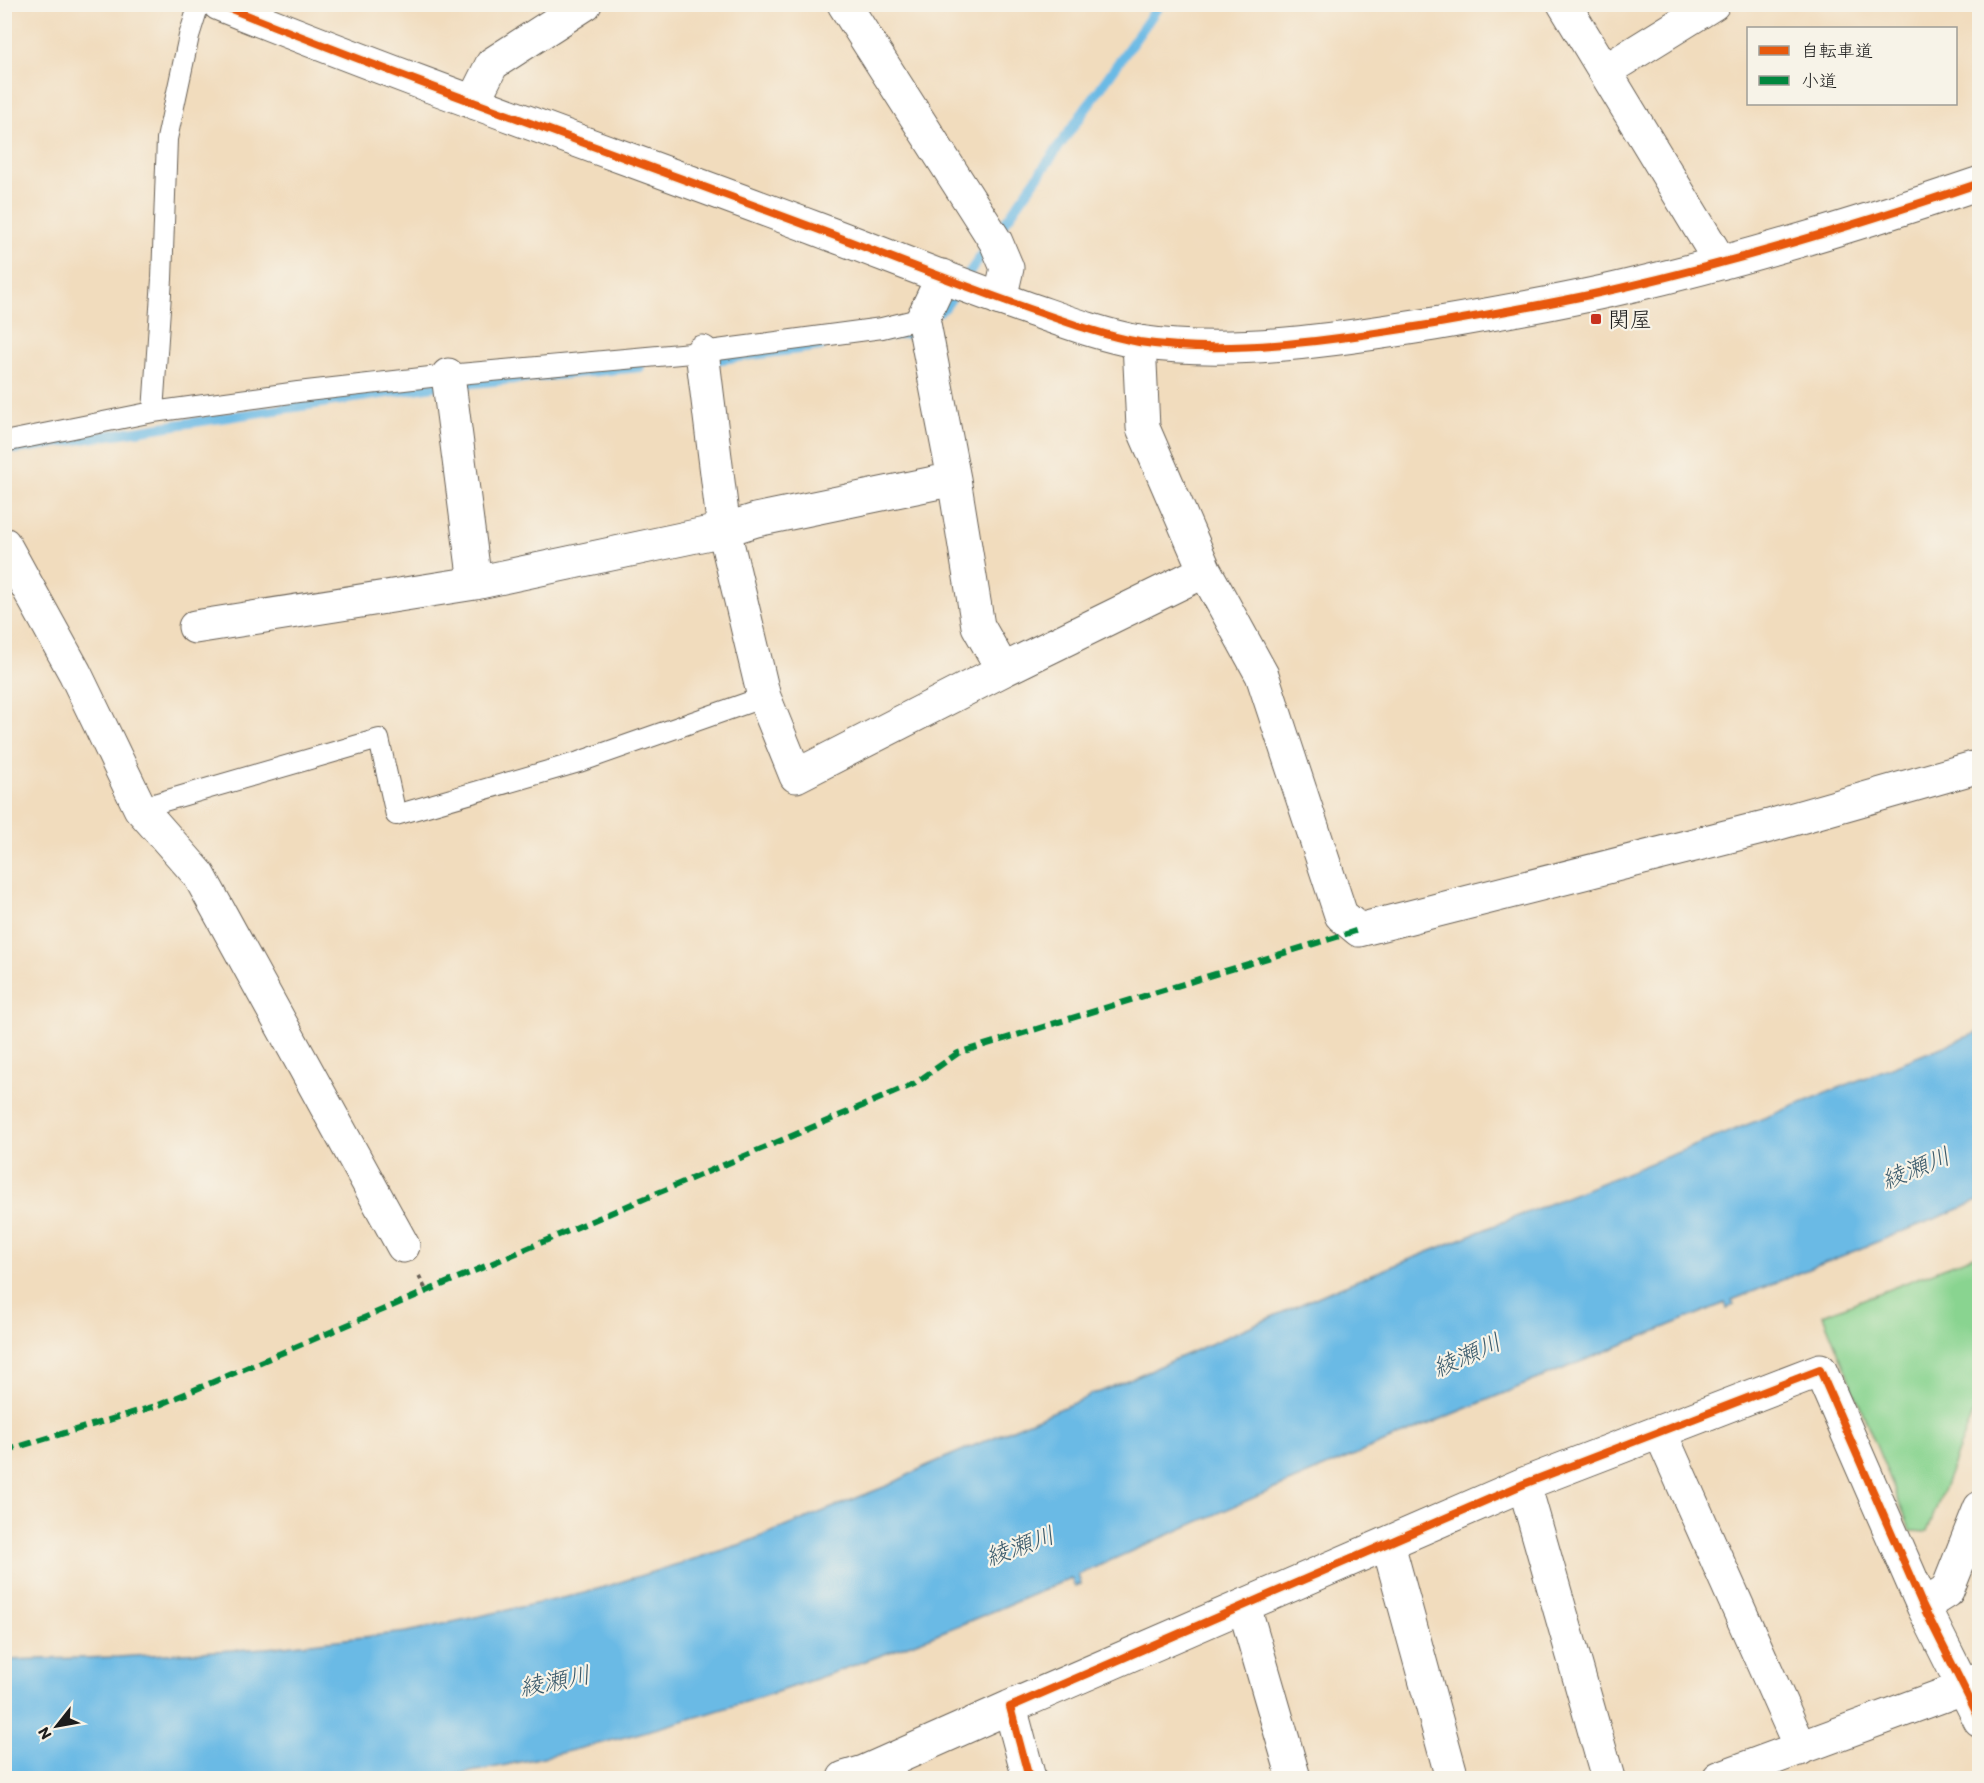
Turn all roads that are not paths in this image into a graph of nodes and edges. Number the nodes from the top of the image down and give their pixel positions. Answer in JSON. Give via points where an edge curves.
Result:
{"nodes":[{"id":1,"x":199,"y":4,"type":"edge"},
{"id":2,"x":219,"y":4,"type":"edge"},
{"id":3,"x":585,"y":4,"type":"edge"},
{"id":4,"x":844,"y":4,"type":"edge"},
{"id":5,"x":1564,"y":4,"type":"edge"},
{"id":6,"x":1713,"y":4,"type":"edge"},
{"id":7,"x":1605,"y":71,"type":"junction"},
{"id":8,"x":473,"y":102,"type":"junction"},
{"id":9,"x":1980,"y":183,"type":"edge"},
{"id":10,"x":1721,"y":263,"type":"junction"},
{"id":11,"x":943,"y":276,"type":"junction"},
{"id":12,"x":1000,"y":298,"type":"junction"},
{"id":13,"x":923,"y":318,"type":"junction"},
{"id":14,"x":1139,"y":342,"type":"junction"},
{"id":15,"x":702,"y":352,"type":"junction"},
{"id":16,"x":448,"y":375,"type":"junction"},
{"id":17,"x":153,"y":412,"type":"junction"},
{"id":18,"x":4,"y":442,"type":"edge"},
{"id":19,"x":954,"y":479,"type":"junction"},
{"id":20,"x":724,"y":530,"type":"junction"},
{"id":21,"x":4,"y":544,"type":"edge"},
{"id":22,"x":1205,"y":571,"type":"junction"},
{"id":23,"x":475,"y":583,"type":"junction"},
{"id":24,"x":195,"y":627,"type":"dead end"},
{"id":25,"x":1003,"y":670,"type":"junction"},
{"id":26,"x":764,"y":697,"type":"junction"},
{"id":27,"x":1980,"y":766,"type":"edge"},
{"id":28,"x":140,"y":808,"type":"junction"},
{"id":29,"x":403,"y":1246,"type":"dead end"},
{"id":30,"x":1660,"y":1432,"type":"junction"},
{"id":31,"x":1524,"y":1484,"type":"junction"},
{"id":32,"x":1980,"y":1508,"type":"edge"},
{"id":33,"x":1388,"y":1544,"type":"junction"},
{"id":34,"x":1244,"y":1606,"type":"junction"},
{"id":35,"x":1923,"y":1606,"type":"junction"},
{"id":36,"x":1972,"y":1683,"type":"edge"},
{"id":37,"x":1010,"y":1707,"type":"junction"},
{"id":38,"x":1980,"y":1720,"type":"edge"},
{"id":39,"x":1801,"y":1749,"type":"junction"},
{"id":40,"x":844,"y":1779,"type":"edge"},
{"id":41,"x":1029,"y":1779,"type":"edge"},
{"id":42,"x":1294,"y":1779,"type":"edge"},
{"id":43,"x":1452,"y":1779,"type":"edge"},
{"id":44,"x":1608,"y":1779,"type":"edge"},
{"id":45,"x":1719,"y":1779,"type":"edge"}],
"edges":[{"from":1,"to":17,"type":"lane","via":[[167,139]]},
{"from":2,"to":8,"type":"street"},
{"from":3,"to":8,"type":"street","via":[[492,64]]},
{"from":4,"to":12,"type":"street","via":[[996,242],[1007,268]]},
{"from":5,"to":7,"type":"street"},
{"from":6,"to":7,"type":"street"},
{"from":7,"to":10,"type":"street"},
{"from":8,"to":11,"type":"street"},
{"from":9,"to":10,"type":"street"},
{"from":10,"to":14,"type":"street","via":[[1521,309],[1377,333],[1278,344],[1201,347]]},
{"from":11,"to":12,"type":"street"},
{"from":11,"to":13,"type":"street"},
{"from":12,"to":14,"type":"street","via":[[1087,329]]},
{"from":13,"to":15,"type":"lane","via":[[882,328]]},
{"from":13,"to":19,"type":"street"},
{"from":14,"to":22,"type":"street","via":[[1143,428]]},
{"from":15,"to":16,"type":"lane"},
{"from":15,"to":20,"type":"street"},
{"from":16,"to":17,"type":"lane"},
{"from":16,"to":23,"type":"street"},
{"from":17,"to":18,"type":"lane"},
{"from":19,"to":20,"type":"street"},
{"from":19,"to":25,"type":"street","via":[[978,626]]},
{"from":20,"to":23,"type":"street"},
{"from":20,"to":26,"type":"street"},
{"from":21,"to":28,"type":"street","via":[[75,673]]},
{"from":22,"to":25,"type":"street"},
{"from":22,"to":27,"type":"street","via":[[1262,675],[1341,915],[1359,930],[1769,826]]},
{"from":23,"to":24,"type":"street"},
{"from":25,"to":26,"type":"street","via":[[796,776]]},
{"from":26,"to":28,"type":"lane","via":[[579,762],[396,815],[379,739]]},
{"from":28,"to":29,"type":"street","via":[[199,875]]},
{"from":30,"to":31,"type":"street"},
{"from":30,"to":35,"type":"street","via":[[1820,1370]]},
{"from":30,"to":39,"type":"street"},
{"from":31,"to":33,"type":"street"},
{"from":31,"to":44,"type":"street"},
{"from":32,"to":35,"type":"street","via":[[1947,1591]]},
{"from":33,"to":34,"type":"street"},
{"from":33,"to":43,"type":"street"},
{"from":34,"to":37,"type":"street"},
{"from":34,"to":42,"type":"street"},
{"from":35,"to":36,"type":"street"},
{"from":36,"to":38,"type":"street"},
{"from":36,"to":39,"type":"street"},
{"from":37,"to":40,"type":"street"},
{"from":37,"to":41,"type":"street"},
{"from":39,"to":45,"type":"street"}]}
